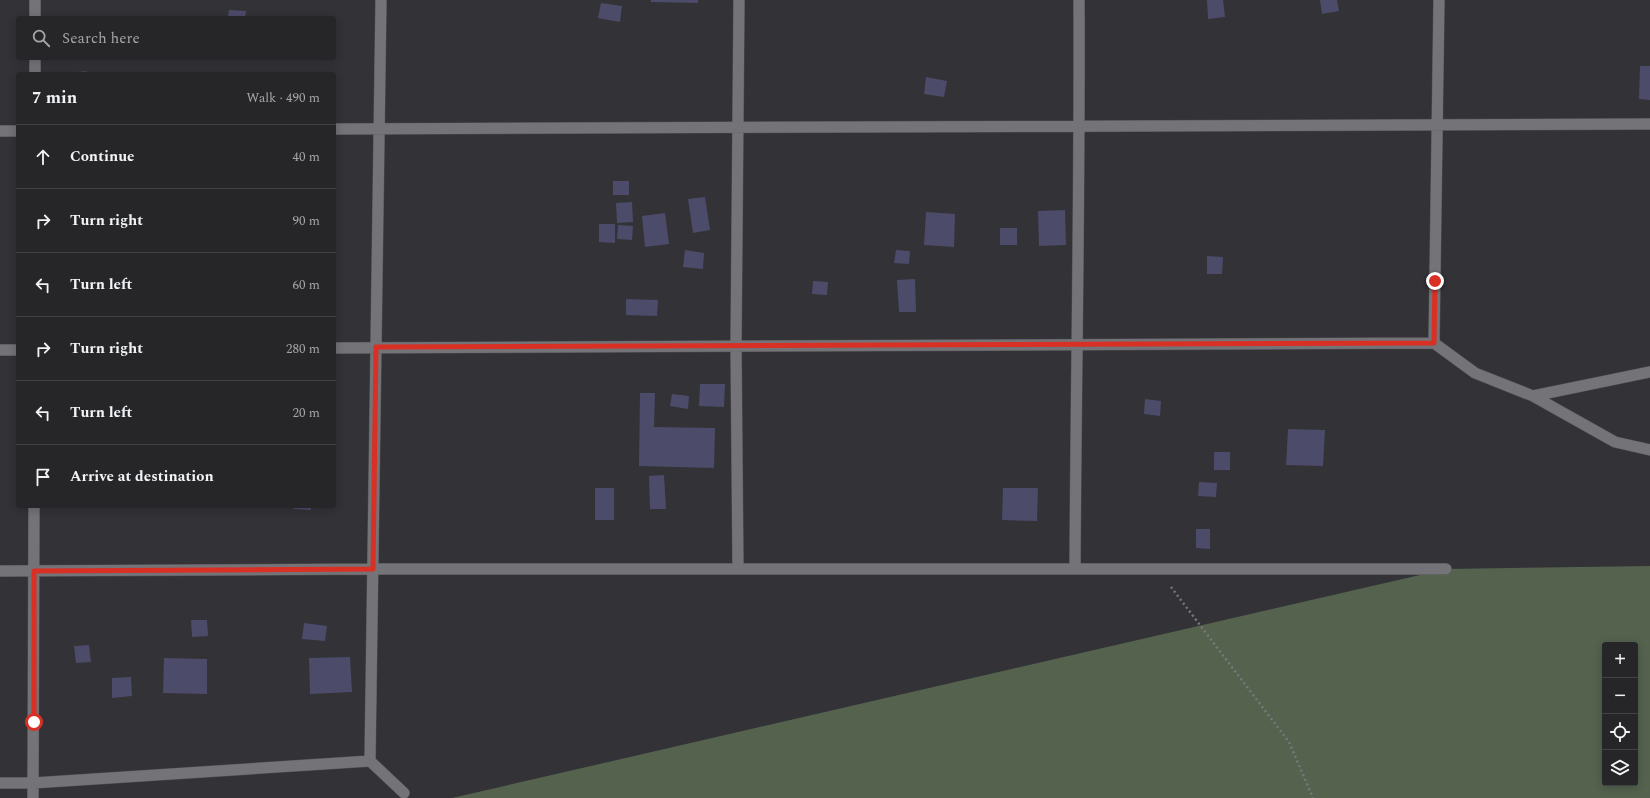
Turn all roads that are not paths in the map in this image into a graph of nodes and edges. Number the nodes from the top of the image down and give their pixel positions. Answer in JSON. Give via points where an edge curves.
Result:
{"nodes":[{"id":1,"x":36,"y":0,"type":"edge"},
{"id":2,"x":381,"y":0,"type":"edge"},
{"id":3,"x":739,"y":0,"type":"edge"},
{"id":4,"x":1079,"y":0,"type":"edge"},
{"id":5,"x":1439,"y":0,"type":"edge"},
{"id":6,"x":35,"y":16,"type":"edge"},
{"id":7,"x":35,"y":60,"type":"edge"},
{"id":8,"x":35,"y":72,"type":"edge"},
{"id":9,"x":1650,"y":124,"type":"edge"},
{"id":10,"x":1437,"y":125,"type":"junction"},
{"id":11,"x":1080,"y":126,"type":"junction"},
{"id":12,"x":738,"y":128,"type":"junction"},
{"id":13,"x":336,"y":129,"type":"edge"},
{"id":14,"x":380,"y":129,"type":"junction"},
{"id":15,"x":0,"y":131,"type":"edge"},
{"id":16,"x":16,"y":131,"type":"edge"},
{"id":17,"x":1434,"y":343,"type":"junction"},
{"id":18,"x":1076,"y":344,"type":"junction"},
{"id":19,"x":736,"y":346,"type":"junction"},
{"id":20,"x":376,"y":347,"type":"junction"},
{"id":21,"x":336,"y":348,"type":"edge"},
{"id":22,"x":0,"y":350,"type":"edge"},
{"id":23,"x":16,"y":350,"type":"edge"},
{"id":24,"x":1650,"y":372,"type":"edge"},
{"id":25,"x":1533,"y":396,"type":"junction"},
{"id":26,"x":1650,"y":450,"type":"edge"},
{"id":27,"x":34,"y":508,"type":"edge"},
{"id":28,"x":373,"y":569,"type":"junction"},
{"id":29,"x":738,"y":569,"type":"junction"},
{"id":30,"x":1075,"y":569,"type":"junction"},
{"id":31,"x":1446,"y":569,"type":"dead end"},
{"id":32,"x":0,"y":571,"type":"edge"},
{"id":33,"x":34,"y":571,"type":"junction"},
{"id":34,"x":370,"y":761,"type":"junction"},
{"id":35,"x":0,"y":783,"type":"edge"},
{"id":36,"x":33,"y":783,"type":"junction"},
{"id":37,"x":404,"y":793,"type":"dead end"},
{"id":38,"x":33,"y":798,"type":"edge"}],
"edges":[{"from":1,"to":6,"type":"street"},
{"from":2,"to":14,"type":"street"},
{"from":3,"to":12,"type":"street"},
{"from":4,"to":11,"type":"street"},
{"from":5,"to":10,"type":"street"},
{"from":7,"to":8,"type":"street"},
{"from":9,"to":10,"type":"street"},
{"from":10,"to":11,"type":"street"},
{"from":10,"to":17,"type":"street"},
{"from":11,"to":12,"type":"street"},
{"from":11,"to":18,"type":"street"},
{"from":12,"to":14,"type":"street"},
{"from":12,"to":19,"type":"street"},
{"from":13,"to":14,"type":"street"},
{"from":14,"to":20,"type":"street"},
{"from":15,"to":16,"type":"street"},
{"from":17,"to":18,"type":"street"},
{"from":17,"to":25,"type":"street","via":[[1475,373]]},
{"from":18,"to":19,"type":"street"},
{"from":18,"to":30,"type":"street"},
{"from":19,"to":20,"type":"street"},
{"from":19,"to":29,"type":"street"},
{"from":20,"to":21,"type":"street"},
{"from":20,"to":28,"type":"street"},
{"from":22,"to":23,"type":"street"},
{"from":24,"to":25,"type":"street"},
{"from":25,"to":26,"type":"street","via":[[1615,442]]},
{"from":27,"to":33,"type":"street"},
{"from":28,"to":29,"type":"street"},
{"from":28,"to":33,"type":"street"},
{"from":28,"to":34,"type":"street"},
{"from":29,"to":30,"type":"street"},
{"from":30,"to":31,"type":"street"},
{"from":32,"to":33,"type":"street"},
{"from":33,"to":36,"type":"street"},
{"from":34,"to":36,"type":"street"},
{"from":34,"to":37,"type":"street"},
{"from":35,"to":36,"type":"street"},
{"from":36,"to":38,"type":"street"}]}
